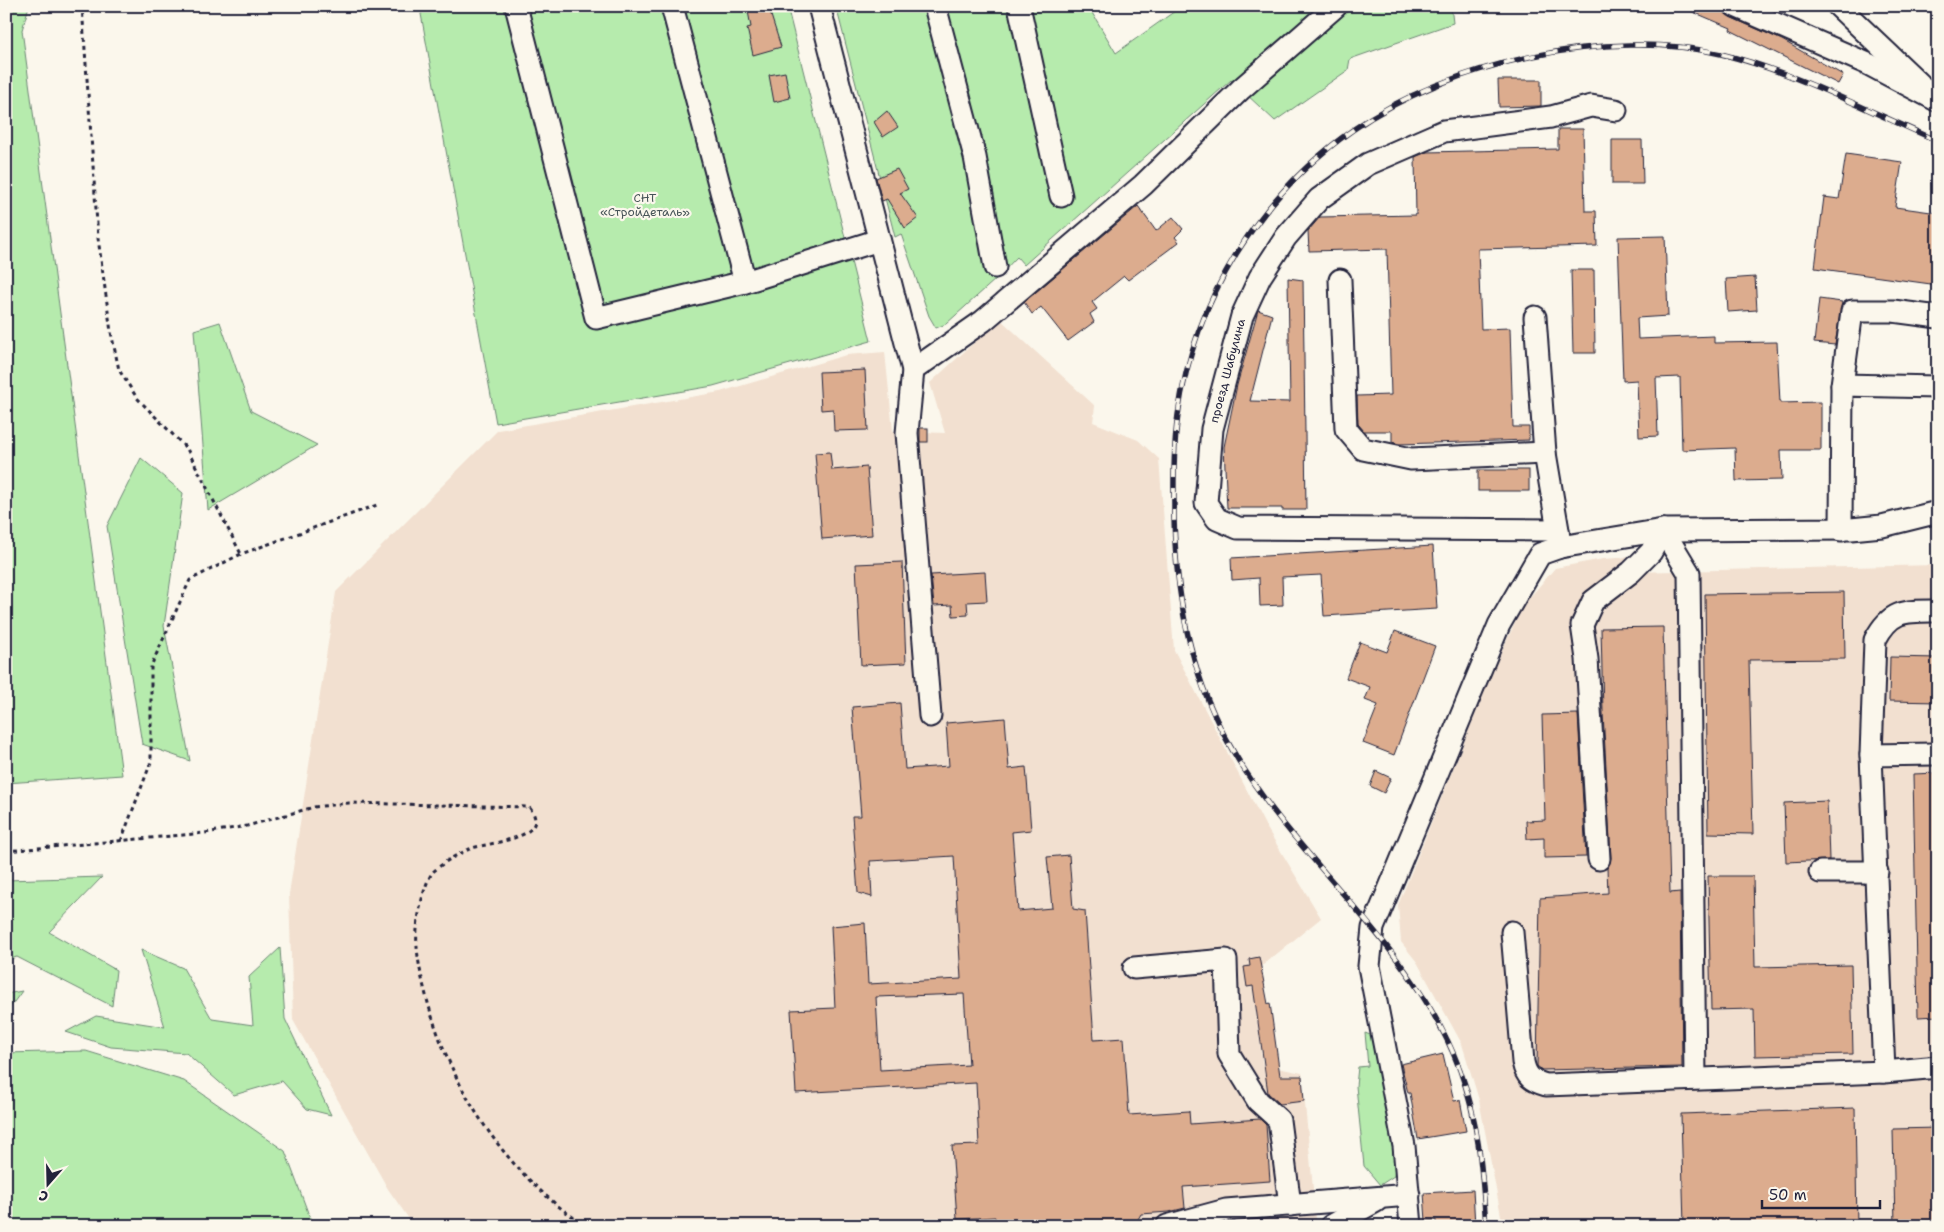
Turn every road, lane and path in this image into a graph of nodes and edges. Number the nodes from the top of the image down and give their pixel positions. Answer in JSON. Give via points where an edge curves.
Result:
{"nodes":[{"id":1,"x":82,"y":6,"type":"edge"},
{"id":2,"x":516,"y":6,"type":"edge"},
{"id":3,"x":672,"y":6,"type":"edge"},
{"id":4,"x":819,"y":6,"type":"edge"},
{"id":5,"x":935,"y":6,"type":"edge"},
{"id":6,"x":1019,"y":6,"type":"edge"},
{"id":7,"x":1336,"y":6,"type":"edge"},
{"id":8,"x":1735,"y":6,"type":"edge"},
{"id":9,"x":1838,"y":6,"type":"edge"},
{"id":10,"x":1938,"y":101,"type":"edge"},
{"id":11,"x":1616,"y":110,"type":"dead end"},
{"id":12,"x":1061,"y":196,"type":"dead end"},
{"id":13,"x":879,"y":240,"type":"junction"},
{"id":14,"x":996,"y":267,"type":"dead end"},
{"id":15,"x":1340,"y":280,"type":"dead end"},
{"id":16,"x":745,"y":282,"type":"junction"},
{"id":17,"x":1534,"y":316,"type":"dead end"},
{"id":18,"x":1938,"y":318,"type":"edge"},
{"id":19,"x":913,"y":370,"type":"junction"},
{"id":20,"x":1842,"y":385,"type":"junction"},
{"id":21,"x":1938,"y":387,"type":"edge"},
{"id":22,"x":1545,"y":454,"type":"junction"},
{"id":23,"x":376,"y":505,"type":"dead end"},
{"id":24,"x":1938,"y":512,"type":"edge"},
{"id":25,"x":1662,"y":530,"type":"junction"},
{"id":26,"x":1842,"y":530,"type":"junction"},
{"id":27,"x":1559,"y":539,"type":"junction"},
{"id":28,"x":241,"y":554,"type":"junction"},
{"id":29,"x":1938,"y":611,"type":"edge"},
{"id":30,"x":930,"y":716,"type":"dead end"},
{"id":31,"x":1934,"y":754,"type":"dead end"},
{"id":32,"x":1871,"y":755,"type":"junction"},
{"id":33,"x":121,"y":841,"type":"junction"},
{"id":34,"x":6,"y":851,"type":"edge"},
{"id":35,"x":1599,"y":858,"type":"dead end"},
{"id":36,"x":1820,"y":872,"type":"dead end"},
{"id":37,"x":1877,"y":872,"type":"junction"},
{"id":38,"x":1512,"y":932,"type":"dead end"},
{"id":39,"x":1134,"y":968,"type":"dead end"},
{"id":40,"x":1938,"y":1067,"type":"edge"},
{"id":41,"x":1884,"y":1072,"type":"junction"},
{"id":42,"x":1695,"y":1078,"type":"junction"},
{"id":43,"x":1409,"y":1195,"type":"junction"},
{"id":44,"x":1383,"y":1197,"type":"junction"},
{"id":45,"x":1290,"y":1205,"type":"junction"},
{"id":46,"x":586,"y":1226,"type":"edge"},
{"id":47,"x":1167,"y":1226,"type":"edge"},
{"id":48,"x":1331,"y":1226,"type":"edge"},
{"id":49,"x":1411,"y":1226,"type":"edge"}],
"edges":[{"from":1,"to":28,"type":"path","via":[[98,238],[119,370],[137,398],[187,449]]},
{"from":2,"to":16,"type":"street","via":[[596,318]]},
{"from":3,"to":16,"type":"street"},
{"from":4,"to":13,"type":"street"},
{"from":5,"to":14,"type":"street","via":[[975,157]]},
{"from":6,"to":12,"type":"street"},
{"from":7,"to":19,"type":"street","via":[[1241,89],[1143,185],[983,321]]},
{"from":8,"to":10,"type":"street","via":[[1868,64]]},
{"from":9,"to":10,"type":"street"},
{"from":11,"to":27,"type":"street","name":"проезд Шабулина","via":[[1591,106],[1551,117],[1444,131],[1368,164],[1319,199],[1286,237],[1260,277],[1242,316],[1212,429],[1206,503],[1217,519],[1238,528]]},
{"from":13,"to":16,"type":"street"},
{"from":13,"to":19,"type":"street"},
{"from":15,"to":22,"type":"street","via":[[1346,429],[1363,449],[1411,460]]},
{"from":17,"to":22,"type":"street"},
{"from":18,"to":20,"type":"street","via":[[1893,311],[1852,311]]},
{"from":19,"to":30,"type":"street","via":[[907,433]]},
{"from":20,"to":21,"type":"street"},
{"from":20,"to":26,"type":"street"},
{"from":22,"to":27,"type":"street"},
{"from":23,"to":28,"type":"path"},
{"from":24,"to":26,"type":"street","via":[[1882,526]]},
{"from":25,"to":26,"type":"street"},
{"from":25,"to":27,"type":"street"},
{"from":25,"to":35,"type":"street","via":[[1651,552],[1632,572],[1593,602],[1582,625],[1587,659]]},
{"from":25,"to":42,"type":"street","via":[[1689,573]]},
{"from":27,"to":43,"type":"street","via":[[1540,554],[1499,625],[1373,928],[1369,966],[1404,1146]]},
{"from":28,"to":33,"type":"path","via":[[190,580],[151,666],[151,762]]},
{"from":29,"to":32,"type":"street","via":[[1913,611],[1896,616],[1884,624],[1875,640]]},
{"from":31,"to":32,"type":"street"},
{"from":32,"to":37,"type":"street"},
{"from":33,"to":34,"type":"path"},
{"from":33,"to":46,"type":"path","via":[[239,828],[314,808],[349,803],[529,807],[534,813],[534,822],[528,832],[450,858],[432,873],[423,896],[417,930],[421,979],[436,1033],[459,1084],[496,1144]]},
{"from":36,"to":37,"type":"street"},
{"from":37,"to":41,"type":"street"},
{"from":38,"to":42,"type":"street","via":[[1523,1062],[1525,1074],[1533,1081],[1546,1085]]},
{"from":39,"to":45,"type":"street","via":[[1226,960],[1229,1054],[1258,1101],[1279,1120]]},
{"from":40,"to":41,"type":"street"},
{"from":41,"to":42,"type":"street"},
{"from":43,"to":44,"type":"street"},
{"from":43,"to":49,"type":"street"},
{"from":44,"to":45,"type":"street"},
{"from":44,"to":48,"type":"street"},
{"from":45,"to":47,"type":"street","via":[[1226,1210]]}]}
